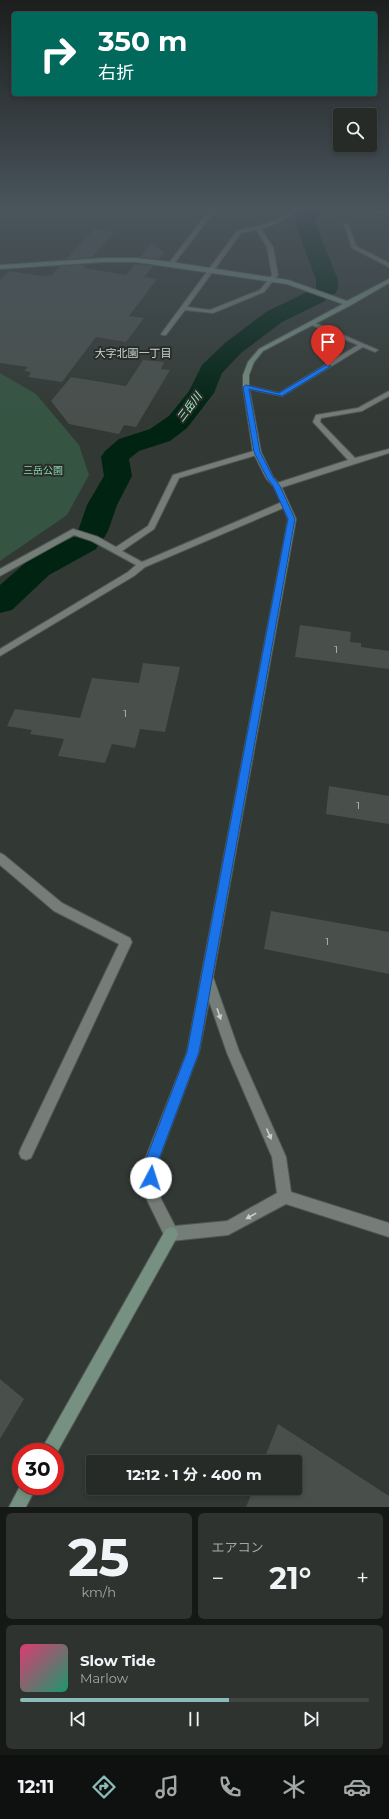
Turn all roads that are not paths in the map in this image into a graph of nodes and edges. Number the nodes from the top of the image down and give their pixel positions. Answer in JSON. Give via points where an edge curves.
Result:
{"nodes":[{"id":1,"x":205,"y":278,"type":"edge"},
{"id":2,"x":267,"y":278,"type":"edge"},
{"id":3,"x":271,"y":279,"type":"junction"},
{"id":4,"x":389,"y":282,"type":"edge"},
{"id":5,"x":349,"y":304,"type":"junction"},
{"id":6,"x":182,"y":308,"type":"junction"},
{"id":7,"x":311,"y":323,"type":"junction"},
{"id":8,"x":164,"y":334,"type":"dead end"},
{"id":9,"x":363,"y":345,"type":"junction"},
{"id":10,"x":375,"y":350,"type":"dead end"},
{"id":11,"x":246,"y":387,"type":"junction"},
{"id":12,"x":389,"y":393,"type":"edge"},
{"id":13,"x":389,"y":451,"type":"edge"},
{"id":14,"x":257,"y":452,"type":"junction"},
{"id":15,"x":378,"y":454,"type":"junction"},
{"id":16,"x":389,"y":458,"type":"edge"},
{"id":17,"x":353,"y":461,"type":"junction"},
{"id":18,"x":276,"y":486,"type":"junction"},
{"id":19,"x":285,"y":504,"type":"junction"},
{"id":20,"x":116,"y":551,"type":"junction"},
{"id":21,"x":142,"y":565,"type":"junction"},
{"id":22,"x":0,"y":573,"type":"edge"},
{"id":23,"x":0,"y":653,"type":"edge"},
{"id":24,"x":0,"y":858,"type":"edge"},
{"id":25,"x":207,"y":977,"type":"junction"},
{"id":26,"x":26,"y":1153,"type":"dead end"},
{"id":27,"x":285,"y":1197,"type":"junction"},
{"id":28,"x":389,"y":1230,"type":"edge"},
{"id":29,"x":171,"y":1234,"type":"junction"},
{"id":30,"x":53,"y":1443,"type":"edge"},
{"id":31,"x":24,"y":1495,"type":"edge"},
{"id":32,"x":17,"y":1507,"type":"edge"}],
"edges":[{"from":1,"to":6,"type":"street"},
{"from":2,"to":3,"type":"street"},
{"from":3,"to":5,"type":"street","via":[[288,282]]},
{"from":3,"to":6,"type":"street","via":[[262,291],[211,312]]},
{"from":4,"to":5,"type":"street"},
{"from":5,"to":7,"type":"street"},
{"from":6,"to":8,"type":"street"},
{"from":7,"to":9,"type":"street"},
{"from":7,"to":11,"type":"street","via":[[261,350],[251,362],[246,375]]},
{"from":9,"to":10,"type":"street"},
{"from":9,"to":11,"type":"street","via":[[280,395]]},
{"from":11,"to":14,"type":"street"},
{"from":12,"to":17,"type":"street","via":[[360,410],[318,416],[316,422]]},
{"from":13,"to":15,"type":"street"},
{"from":14,"to":18,"type":"street"},
{"from":14,"to":20,"type":"street","via":[[176,477],[151,527]]},
{"from":15,"to":16,"type":"street"},
{"from":15,"to":17,"type":"street"},
{"from":17,"to":18,"type":"street"},
{"from":18,"to":19,"type":"street"},
{"from":19,"to":21,"type":"street"},
{"from":19,"to":25,"type":"street","via":[[292,519]]},
{"from":20,"to":21,"type":"street"},
{"from":20,"to":22,"type":"street","via":[[95,539],[73,532]]},
{"from":21,"to":23,"type":"street"},
{"from":24,"to":26,"type":"street","via":[[58,908],[126,942]]},
{"from":25,"to":27,"type":"street","one_way":true,"via":[[233,1053],[279,1157]]},
{"from":25,"to":29,"type":"street","via":[[193,1052],[149,1167],[154,1200]]},
{"from":27,"to":28,"type":"street"},
{"from":27,"to":29,"type":"street","one_way":true,"via":[[228,1228]]},
{"from":29,"to":30,"type":"street"},
{"from":31,"to":32,"type":"street"}]}
